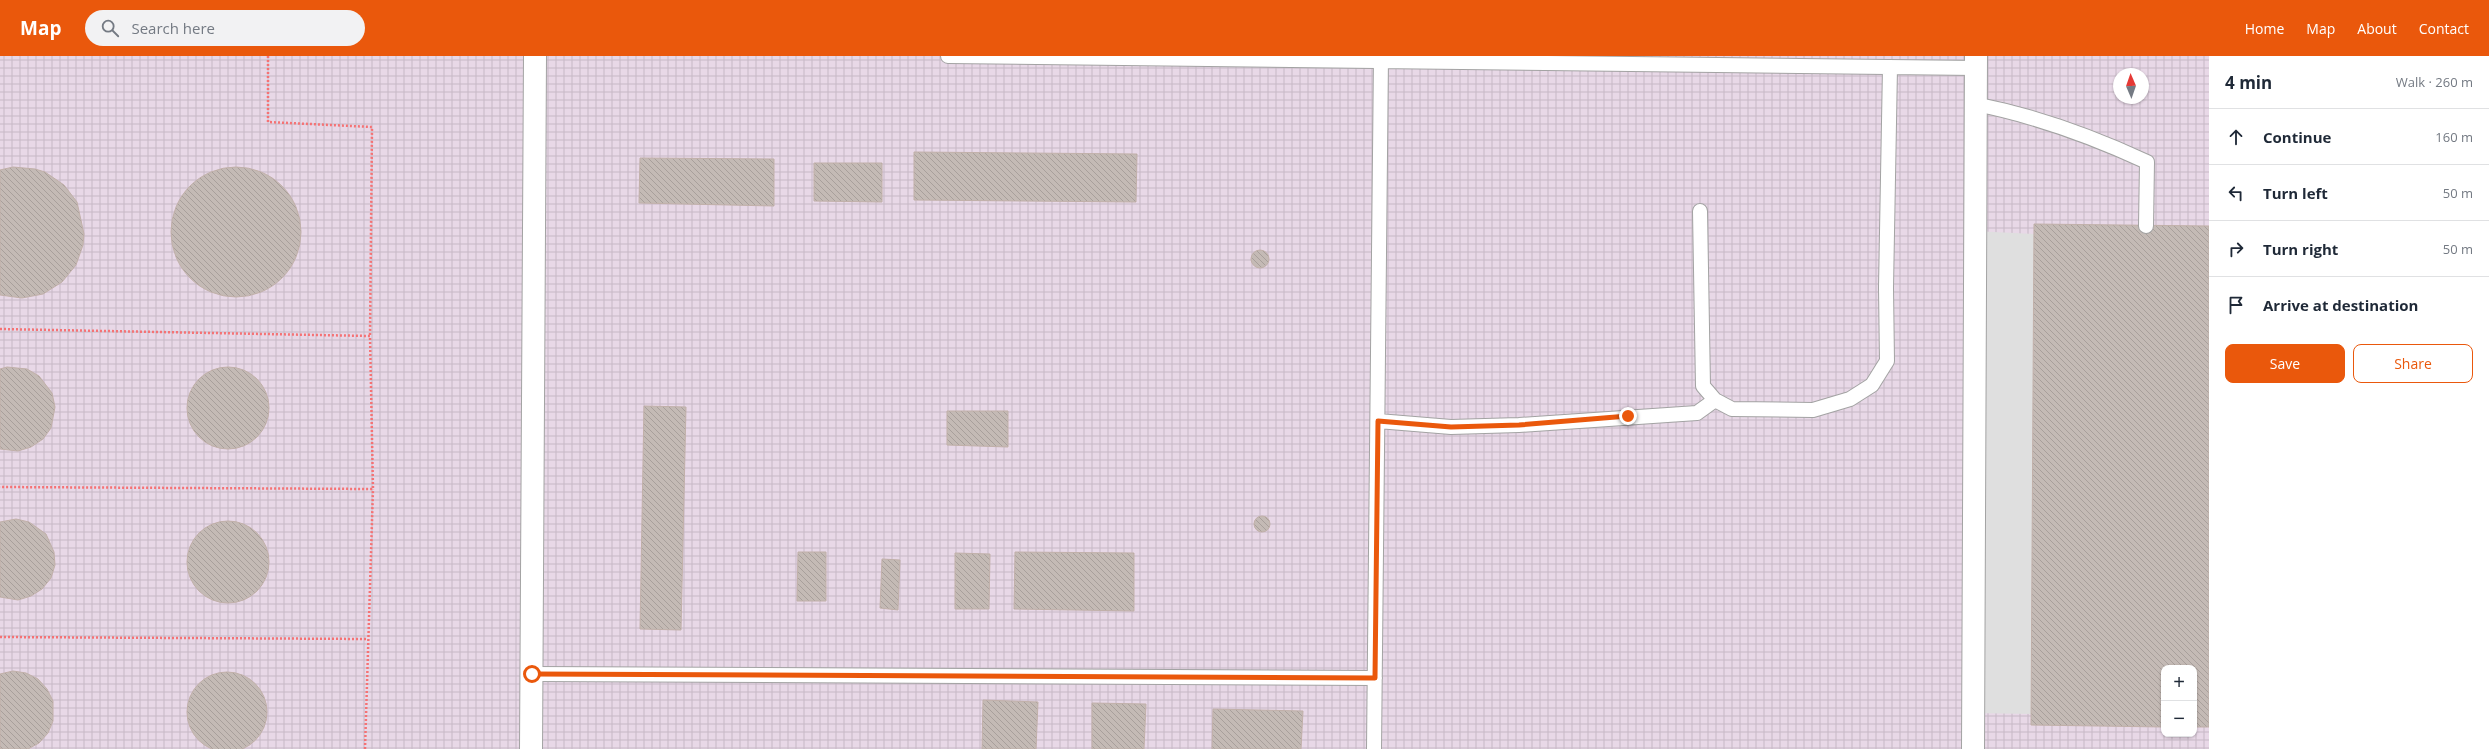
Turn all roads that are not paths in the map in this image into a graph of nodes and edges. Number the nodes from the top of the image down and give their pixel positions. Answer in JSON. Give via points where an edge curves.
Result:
{"nodes":[{"id":1,"x":535,"y":56,"type":"edge"},
{"id":2,"x":948,"y":56,"type":"edge"},
{"id":3,"x":1381,"y":58,"type":"edge"},
{"id":4,"x":1976,"y":62,"type":"edge"},
{"id":5,"x":1890,"y":67,"type":"junction"},
{"id":6,"x":1975,"y":104,"type":"junction"},
{"id":7,"x":1700,"y":211,"type":"dead end"},
{"id":8,"x":2146,"y":226,"type":"dead end"},
{"id":9,"x":1715,"y":400,"type":"junction"},
{"id":10,"x":1378,"y":421,"type":"junction"},
{"id":11,"x":532,"y":674,"type":"junction"},
{"id":12,"x":1375,"y":678,"type":"junction"},
{"id":13,"x":531,"y":749,"type":"edge"},
{"id":14,"x":1374,"y":749,"type":"edge"},
{"id":15,"x":1973,"y":749,"type":"edge"}],
"edges":[{"from":1,"to":11,"type":"street"},
{"from":2,"to":3,"type":"lane"},
{"from":3,"to":5,"type":"lane"},
{"from":3,"to":10,"type":"lane"},
{"from":4,"to":5,"type":"lane"},
{"from":4,"to":6,"type":"street"},
{"from":5,"to":9,"type":"lane","via":[[1887,361],[1872,385],[1850,399],[1813,410],[1732,409]]},
{"from":6,"to":8,"type":"lane","via":[[2021,114],[2101,141],[2147,162]]},
{"from":6,"to":15,"type":"street"},
{"from":7,"to":9,"type":"lane","via":[[1704,386]]},
{"from":9,"to":10,"type":"lane","via":[[1697,413],[1519,425],[1451,427]]},
{"from":10,"to":12,"type":"lane"},
{"from":11,"to":12,"type":"lane"},
{"from":11,"to":13,"type":"street"},
{"from":12,"to":14,"type":"lane"}]}
